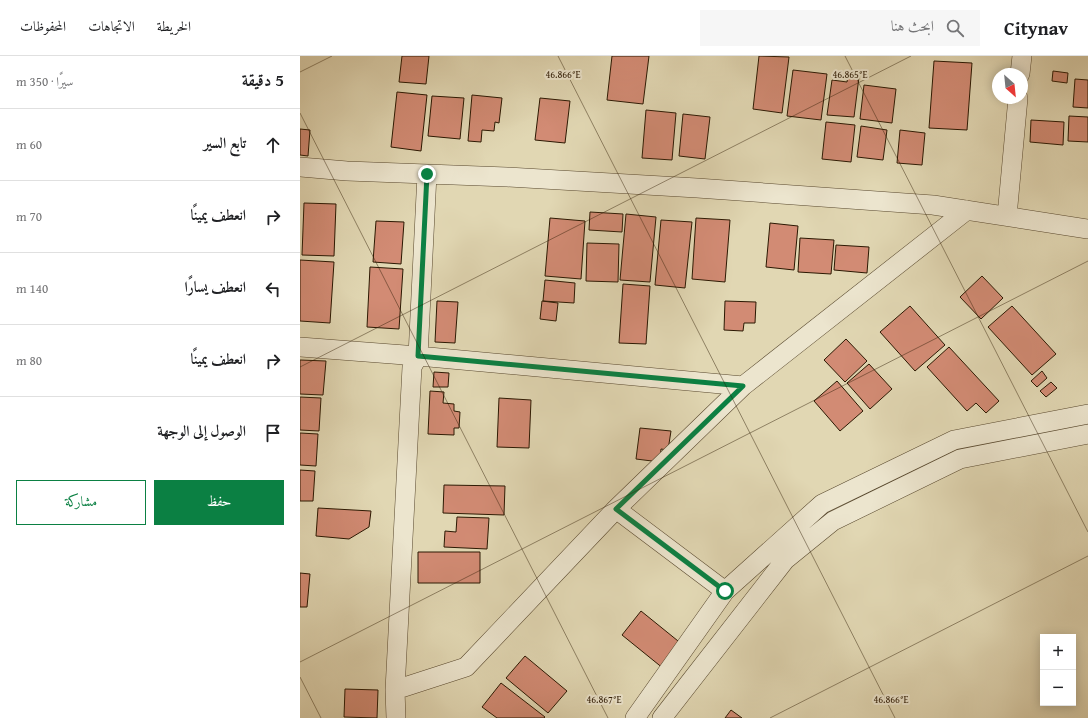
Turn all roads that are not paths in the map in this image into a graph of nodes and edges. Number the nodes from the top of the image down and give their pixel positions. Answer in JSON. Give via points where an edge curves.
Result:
{"nodes":[{"id":1,"x":1022,"y":56,"type":"edge"},
{"id":2,"x":1021,"y":68,"type":"edge"},
{"id":3,"x":1017,"y":104,"type":"edge"},
{"id":4,"x":300,"y":167,"type":"edge"},
{"id":5,"x":427,"y":174,"type":"junction"},
{"id":6,"x":967,"y":210,"type":"junction"},
{"id":7,"x":1007,"y":216,"type":"junction"},
{"id":8,"x":1088,"y":229,"type":"edge"},
{"id":9,"x":300,"y":346,"type":"edge"},
{"id":10,"x":418,"y":356,"type":"junction"},
{"id":11,"x":743,"y":386,"type":"junction"},
{"id":12,"x":1088,"y":414,"type":"edge"},
{"id":13,"x":1088,"y":434,"type":"edge"},
{"id":14,"x":616,"y":509,"type":"junction"},
{"id":15,"x":725,"y":591,"type":"junction"},
{"id":16,"x":396,"y":690,"type":"junction"},
{"id":17,"x":396,"y":718,"type":"edge"},
{"id":18,"x":635,"y":718,"type":"edge"},
{"id":19,"x":662,"y":718,"type":"edge"}],
"edges":[{"from":1,"to":2,"type":"street"},
{"from":3,"to":7,"type":"street"},
{"from":4,"to":5,"type":"street"},
{"from":5,"to":6,"type":"street","via":[[705,189],[933,205]]},
{"from":5,"to":10,"type":"street"},
{"from":6,"to":7,"type":"street"},
{"from":6,"to":11,"type":"street"},
{"from":7,"to":8,"type":"street"},
{"from":9,"to":10,"type":"street"},
{"from":10,"to":11,"type":"street"},
{"from":10,"to":16,"type":"street","via":[[412,367]]},
{"from":11,"to":14,"type":"street"},
{"from":12,"to":15,"type":"street","via":[[954,440],[822,504]]},
{"from":13,"to":19,"type":"street","via":[[960,459],[833,521],[785,560]]},
{"from":14,"to":15,"type":"street"},
{"from":14,"to":16,"type":"street","via":[[466,667]]},
{"from":15,"to":18,"type":"street"},
{"from":16,"to":17,"type":"street"}]}
